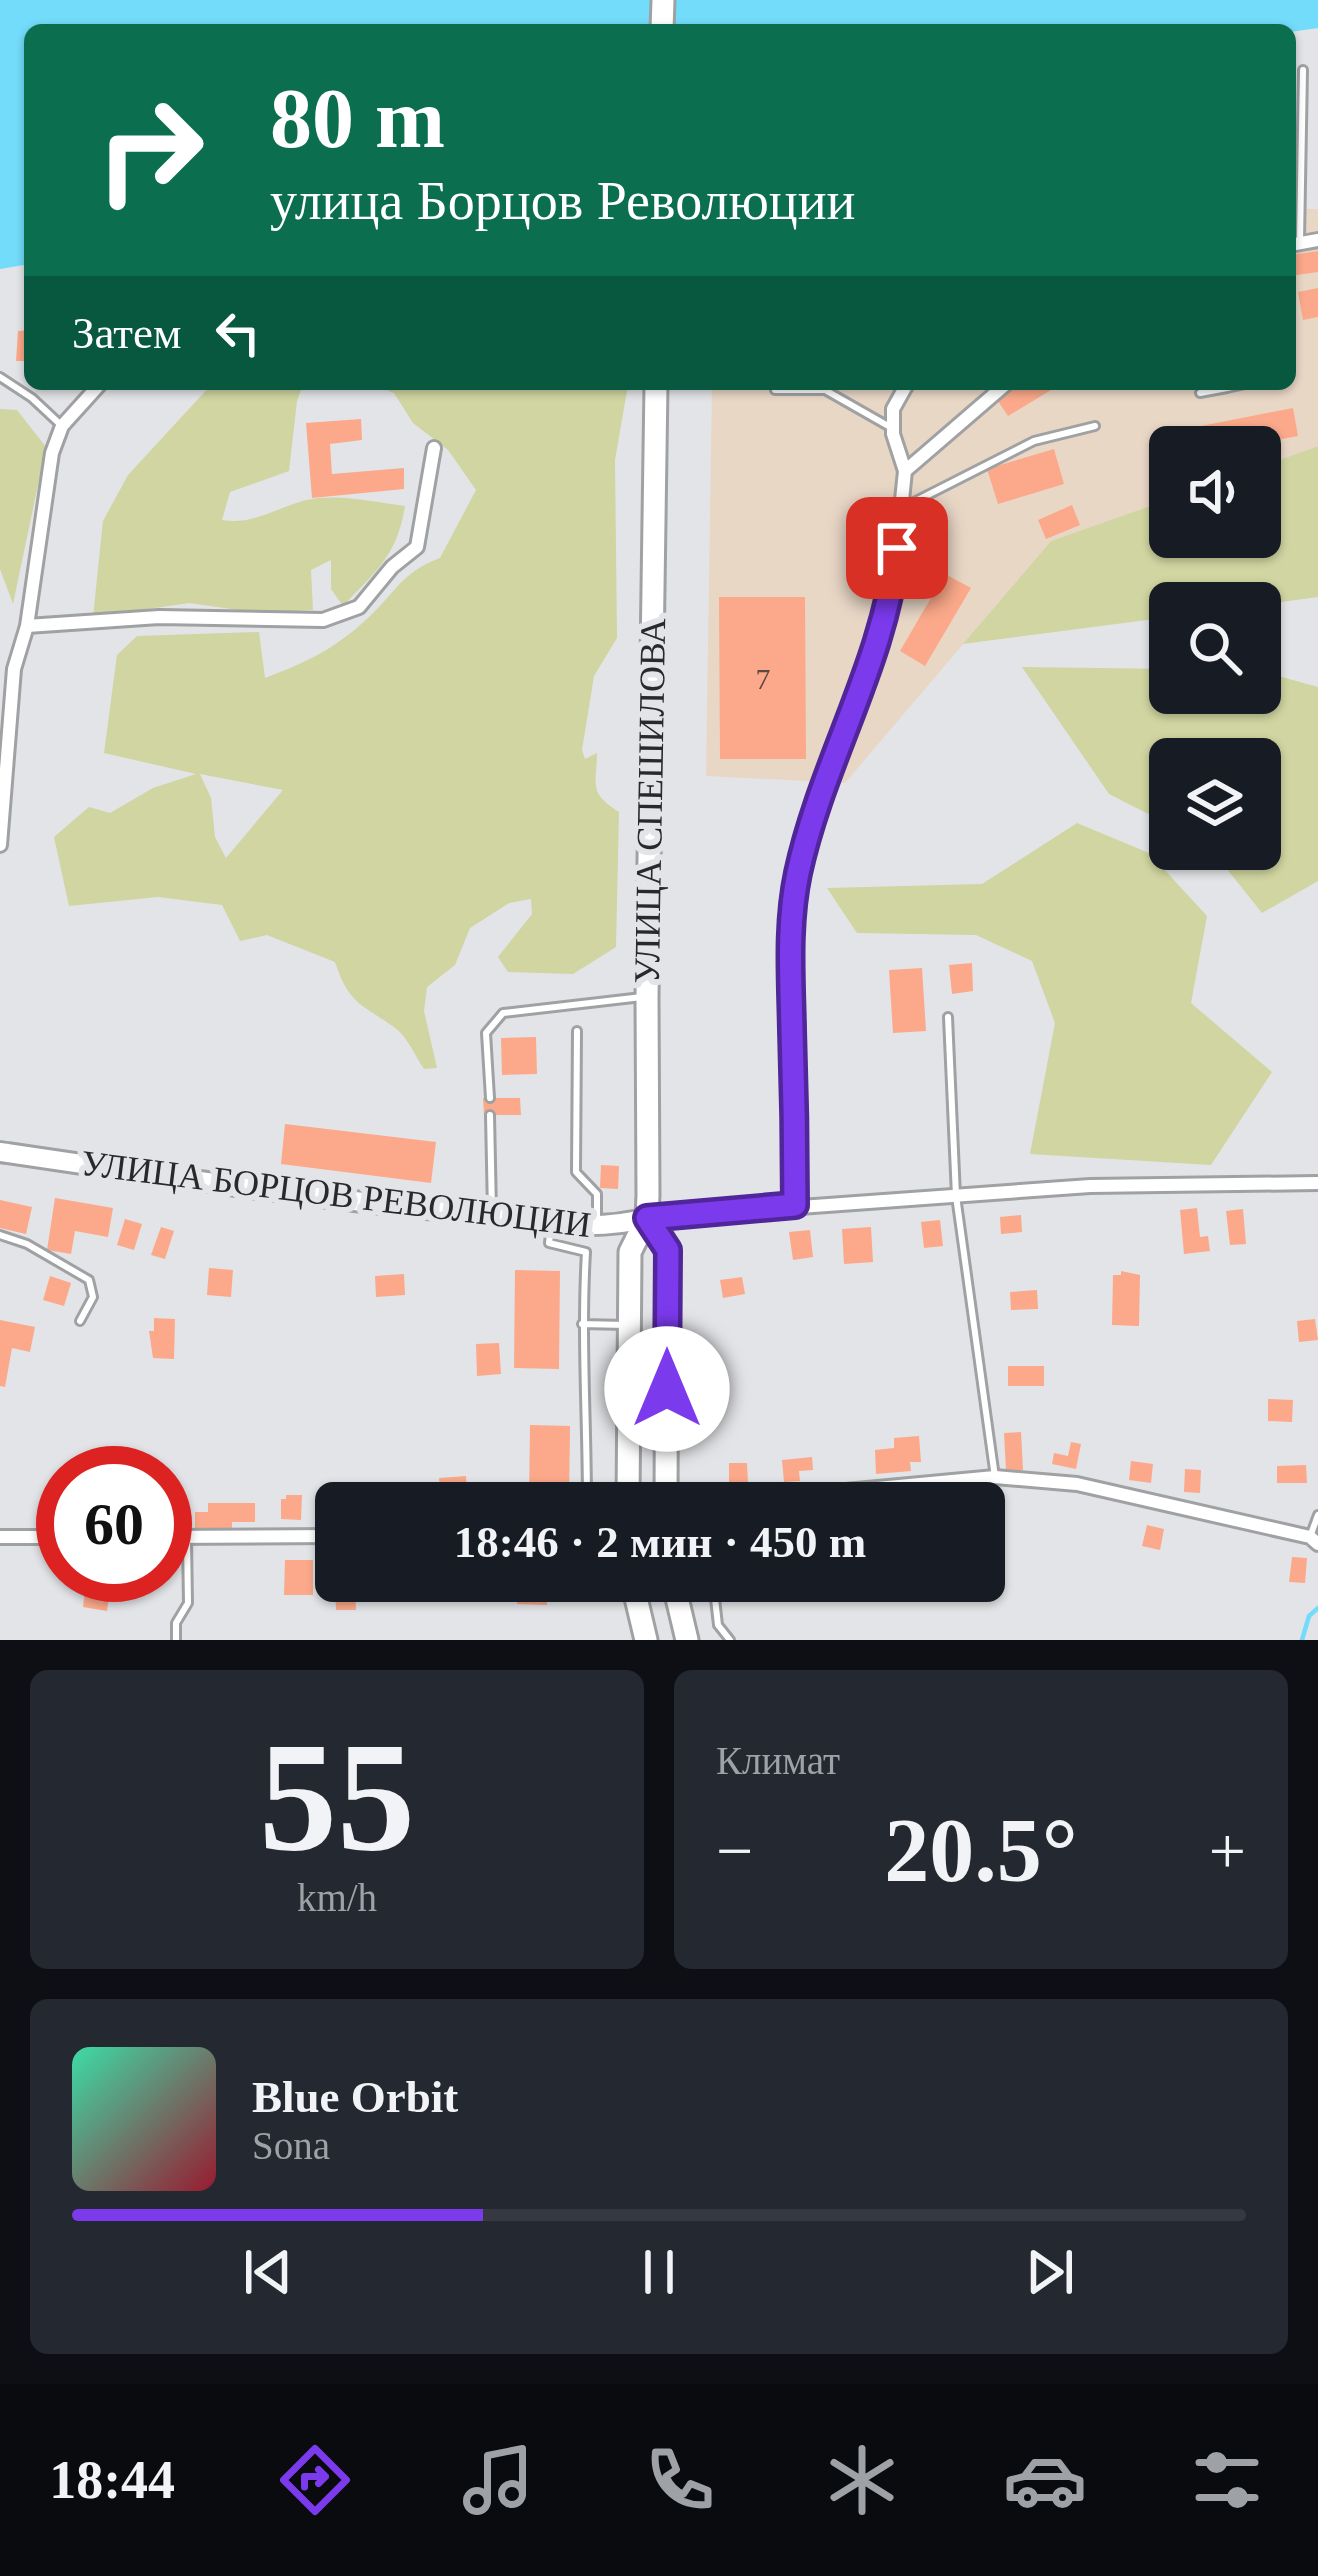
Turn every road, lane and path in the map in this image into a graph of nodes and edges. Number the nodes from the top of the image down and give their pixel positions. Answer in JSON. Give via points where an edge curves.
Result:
{"nodes":[{"id":1,"x":1304,"y":70,"type":"dead end"},
{"id":2,"x":1296,"y":224,"type":"edge"},
{"id":3,"x":0,"y":376,"type":"edge"},
{"id":4,"x":95,"y":390,"type":"edge"},
{"id":5,"x":656,"y":390,"type":"edge"},
{"id":6,"x":830,"y":390,"type":"edge"},
{"id":7,"x":904,"y":390,"type":"edge"},
{"id":8,"x":999,"y":390,"type":"edge"},
{"id":9,"x":1211,"y":390,"type":"edge"},
{"id":10,"x":1200,"y":393,"type":"dead end"},
{"id":11,"x":62,"y":426,"type":"junction"},
{"id":12,"x":1095,"y":426,"type":"dead end"},
{"id":13,"x":893,"y":429,"type":"junction"},
{"id":14,"x":434,"y":448,"type":"dead end"},
{"id":15,"x":905,"y":471,"type":"junction"},
{"id":16,"x":901,"y":508,"type":"junction"},
{"id":17,"x":27,"y":626,"type":"junction"},
{"id":18,"x":0,"y":845,"type":"edge"},
{"id":19,"x":647,"y":997,"type":"junction"},
{"id":20,"x":948,"y":1017,"type":"dead end"},
{"id":21,"x":577,"y":1031,"type":"dead end"},
{"id":22,"x":490,"y":1098,"type":"dead end"},
{"id":23,"x":490,"y":1115,"type":"dead end"},
{"id":24,"x":0,"y":1152,"type":"edge"},
{"id":25,"x":1318,"y":1183,"type":"edge"},
{"id":26,"x":956,"y":1196,"type":"junction"},
{"id":27,"x":795,"y":1205,"type":"junction"},
{"id":28,"x":492,"y":1216,"type":"junction"},
{"id":29,"x":647,"y":1218,"type":"junction"},
{"id":30,"x":551,"y":1223,"type":"junction"},
{"id":31,"x":597,"y":1226,"type":"junction"},
{"id":32,"x":0,"y":1235,"type":"edge"},
{"id":33,"x":80,"y":1321,"type":"dead end"},
{"id":34,"x":582,"y":1324,"type":"junction"},
{"id":35,"x":630,"y":1325,"type":"junction"},
{"id":36,"x":995,"y":1477,"type":"junction"},
{"id":37,"x":586,"y":1482,"type":"edge"},
{"id":38,"x":628,"y":1482,"type":"edge"},
{"id":39,"x":666,"y":1482,"type":"edge"},
{"id":40,"x":942,"y":1482,"type":"edge"},
{"id":41,"x":1318,"y":1515,"type":"edge"},
{"id":42,"x":315,"y":1536,"type":"edge"},
{"id":43,"x":0,"y":1537,"type":"edge"},
{"id":44,"x":36,"y":1537,"type":"edge"},
{"id":45,"x":192,"y":1537,"type":"edge"},
{"id":46,"x":1314,"y":1540,"type":"edge"},
{"id":47,"x":188,"y":1602,"type":"edge"},
{"id":48,"x":637,"y":1602,"type":"edge"},
{"id":49,"x":678,"y":1602,"type":"edge"},
{"id":50,"x":715,"y":1602,"type":"edge"},
{"id":51,"x":176,"y":1640,"type":"edge"},
{"id":52,"x":646,"y":1640,"type":"edge"},
{"id":53,"x":687,"y":1640,"type":"edge"},
{"id":54,"x":730,"y":1640,"type":"edge"}],
"edges":[{"from":1,"to":2,"type":"lane"},
{"from":3,"to":11,"type":"lane"},
{"from":4,"to":11,"type":"street"},
{"from":5,"to":19,"type":"main road","name":"УЛИЦА СПЕШИЛОВА"},
{"from":6,"to":13,"type":"lane"},
{"from":7,"to":13,"type":"street"},
{"from":8,"to":15,"type":"street"},
{"from":9,"to":10,"type":"lane"},
{"from":11,"to":17,"type":"street"},
{"from":12,"to":16,"type":"lane","via":[[1034,441]]},
{"from":13,"to":15,"type":"street"},
{"from":14,"to":17,"type":"street","via":[[417,547],[359,607],[323,620],[159,617]]},
{"from":15,"to":16,"type":"street"},
{"from":16,"to":27,"type":"street","via":[[893,587],[797,875],[790,941]]},
{"from":17,"to":18,"type":"street","via":[[9,706]]},
{"from":19,"to":22,"type":"lane","via":[[503,1013],[486,1034]]},
{"from":19,"to":29,"type":"main road","name":"УЛИЦА СПЕШИЛОВА"},
{"from":20,"to":26,"type":"lane"},
{"from":21,"to":31,"type":"lane","via":[[576,1172],[597,1194]]},
{"from":23,"to":28,"type":"lane"},
{"from":24,"to":28,"type":"street","name":"УЛИЦА БОРЦОВ РЕВОЛЮЦИИ"},
{"from":25,"to":26,"type":"street","name":"УЛИЦА БОРЦОВ РЕВОЛЮЦИИ"},
{"from":26,"to":27,"type":"street","name":"УЛИЦА БОРЦОВ РЕВОЛЮЦИИ"},
{"from":26,"to":36,"type":"lane"},
{"from":27,"to":29,"type":"street","name":"УЛИЦА БОРЦОВ РЕВОЛЮЦИИ"},
{"from":28,"to":30,"type":"street","name":"УЛИЦА БОРЦОВ РЕВОЛЮЦИИ"},
{"from":29,"to":31,"type":"street","name":"УЛИЦА БОРЦОВ РЕВОЛЮЦИИ"},
{"from":29,"to":35,"type":"main road","name":"УЛИЦА СПЕШИЛОВА","via":[[630,1252]]},
{"from":29,"to":39,"type":"main road","name":"УЛИЦА СПЕШИЛОВА","via":[[668,1250]]},
{"from":30,"to":31,"type":"street","name":"УЛИЦА БОРЦОВ РЕВОЛЮЦИИ"},
{"from":30,"to":34,"type":"lane","via":[[549,1243],[586,1252]]},
{"from":32,"to":33,"type":"lane","via":[[89,1280],[94,1297]]},
{"from":34,"to":35,"type":"lane"},
{"from":34,"to":37,"type":"lane"},
{"from":35,"to":38,"type":"main road","name":"УЛИЦА СПЕШИЛОВА"},
{"from":36,"to":40,"type":"street"},
{"from":36,"to":46,"type":"street","via":[[1077,1484]]},
{"from":41,"to":46,"type":"lane"},
{"from":42,"to":45,"type":"street"},
{"from":43,"to":44,"type":"street"},
{"from":47,"to":51,"type":"lane"},
{"from":48,"to":52,"type":"main road"},
{"from":49,"to":53,"type":"main road"},
{"from":50,"to":54,"type":"lane"}]}
